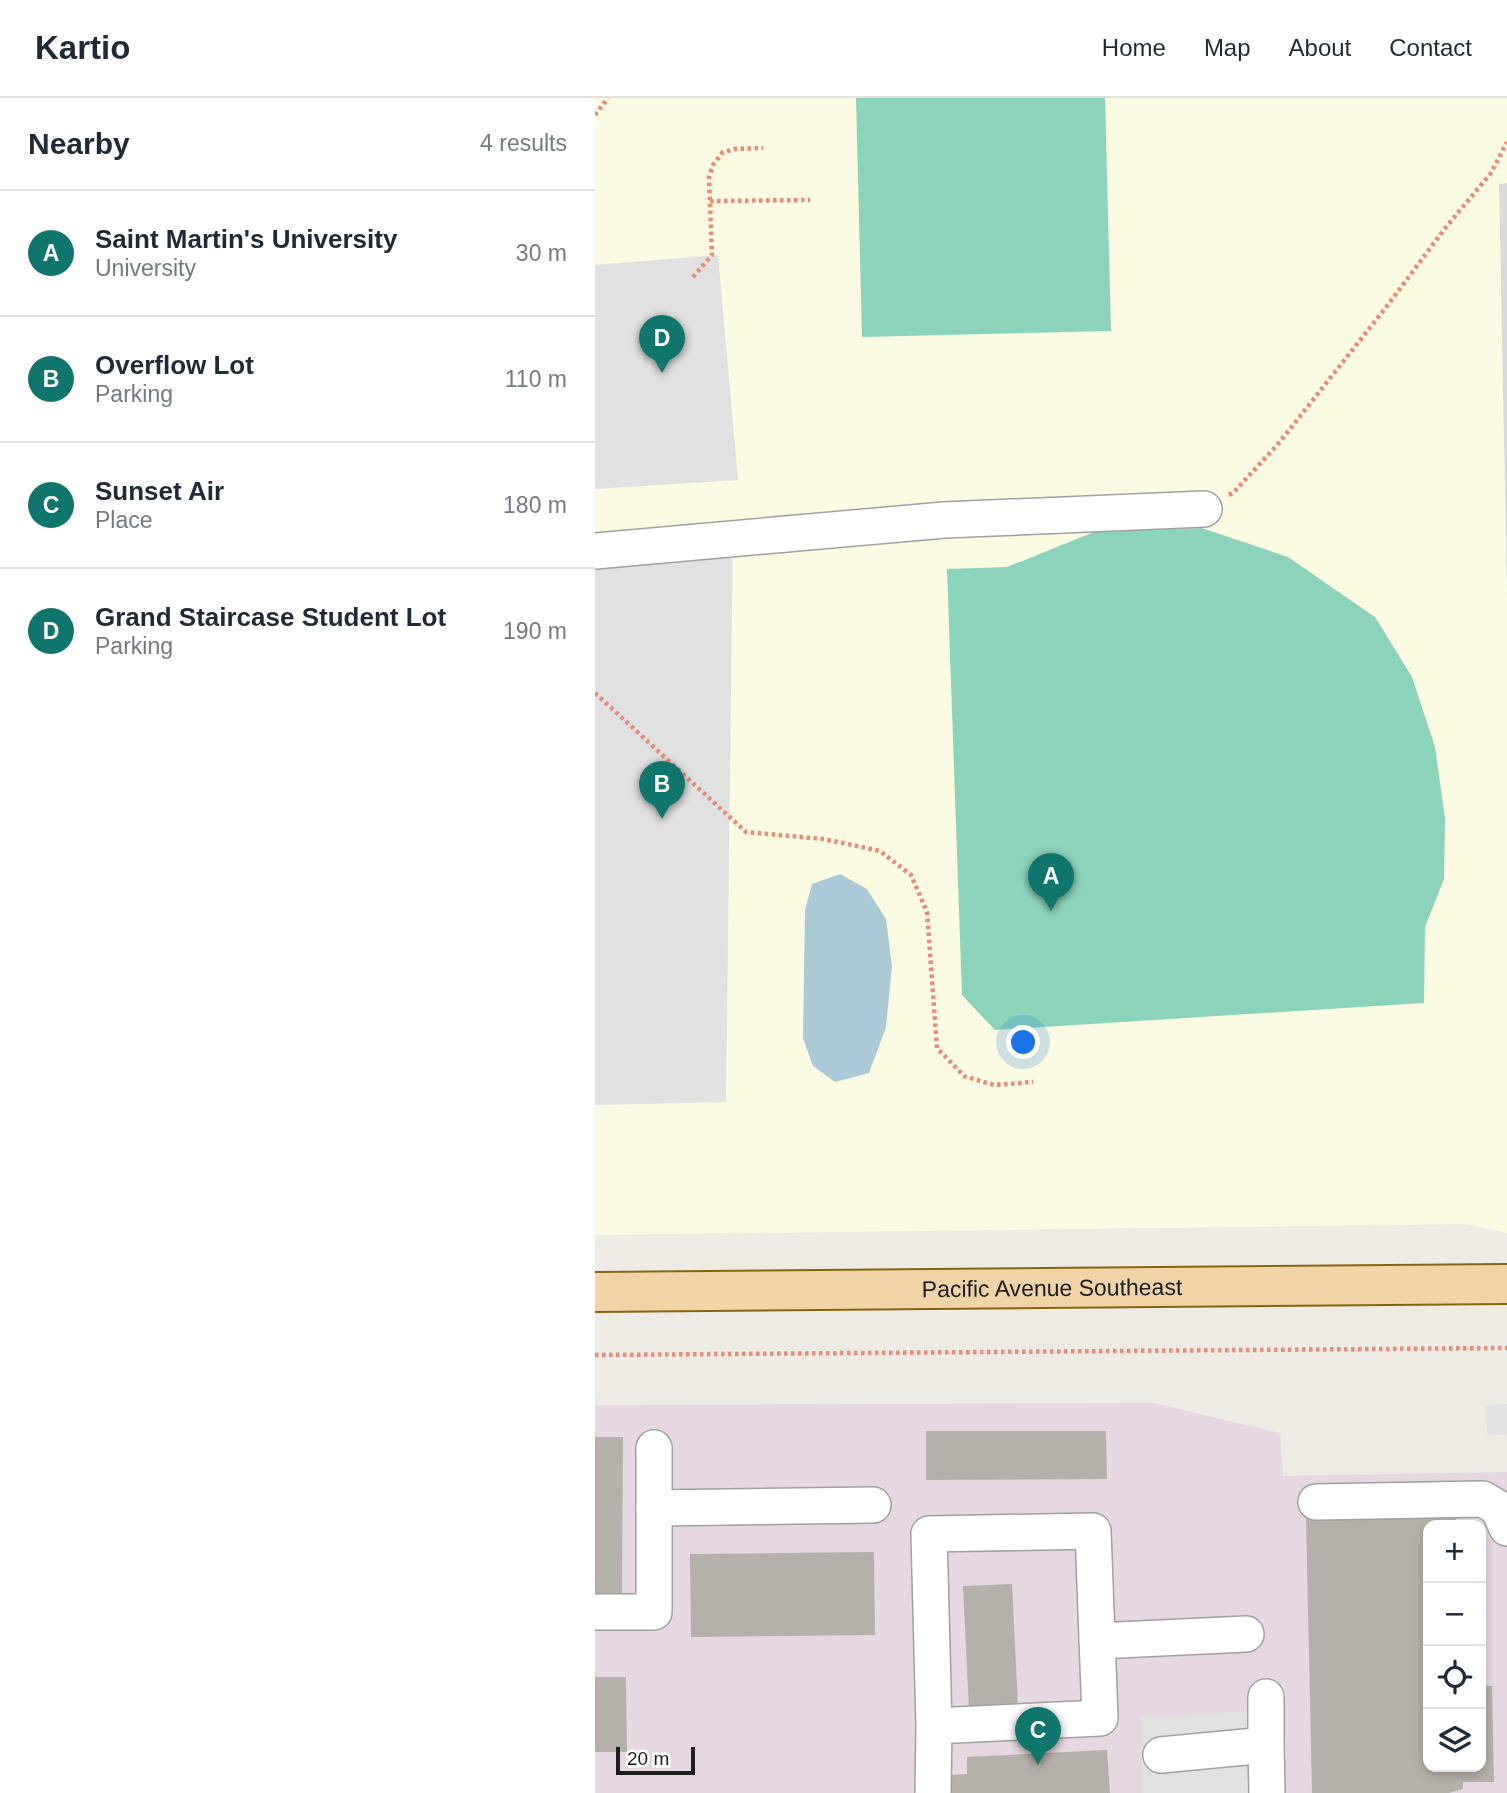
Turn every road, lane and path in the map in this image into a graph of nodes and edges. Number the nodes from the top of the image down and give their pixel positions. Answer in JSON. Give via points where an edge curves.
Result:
{"nodes":[{"id":1,"x":608,"y":98,"type":"edge"},
{"id":2,"x":595,"y":115,"type":"edge"},
{"id":3,"x":1507,"y":142,"type":"edge"},
{"id":4,"x":763,"y":148,"type":"dead end"},
{"id":5,"x":810,"y":200,"type":"dead end"},
{"id":6,"x":710,"y":201,"type":"junction"},
{"id":7,"x":693,"y":277,"type":"dead end"},
{"id":8,"x":1205,"y":509,"type":"joint"},
{"id":9,"x":595,"y":551,"type":"edge"},
{"id":10,"x":595,"y":693,"type":"edge"},
{"id":11,"x":1033,"y":1082,"type":"dead end"},
{"id":12,"x":1507,"y":1284,"type":"edge"},
{"id":13,"x":595,"y":1292,"type":"edge"},
{"id":14,"x":1507,"y":1348,"type":"edge"},
{"id":15,"x":595,"y":1355,"type":"edge"},
{"id":16,"x":654,"y":1448,"type":"dead end"},
{"id":17,"x":1316,"y":1502,"type":"dead end"},
{"id":18,"x":873,"y":1505,"type":"dead end"},
{"id":19,"x":654,"y":1508,"type":"junction"},
{"id":20,"x":1507,"y":1528,"type":"edge"},
{"id":21,"x":595,"y":1612,"type":"edge"},
{"id":22,"x":1246,"y":1634,"type":"dead end"},
{"id":23,"x":1097,"y":1641,"type":"junction"},
{"id":24,"x":1266,"y":1697,"type":"dead end"},
{"id":25,"x":934,"y":1726,"type":"junction"},
{"id":26,"x":1266,"y":1745,"type":"junction"},
{"id":27,"x":1161,"y":1755,"type":"dead end"},
{"id":28,"x":933,"y":1793,"type":"edge"},
{"id":29,"x":1267,"y":1793,"type":"edge"}],
"edges":[{"from":1,"to":2,"type":"path"},
{"from":3,"to":8,"type":"path","via":[[1491,173],[1278,444],[1234,492]]},
{"from":4,"to":6,"type":"path","via":[[722,153],[709,177]]},
{"from":5,"to":6,"type":"path"},
{"from":6,"to":7,"type":"path","via":[[712,255]]},
{"from":8,"to":9,"type":"lane","via":[[944,520]]},
{"from":10,"to":11,"type":"path","via":[[745,832],[824,839],[880,851],[911,875],[927,912],[937,1048],[964,1076],[994,1085]]},
{"from":12,"to":13,"type":"main road","name":"Pacific Avenue Southeast"},
{"from":14,"to":15,"type":"path"},
{"from":16,"to":19,"type":"lane"},
{"from":17,"to":20,"type":"lane","via":[[1483,1499],[1498,1508]]},
{"from":18,"to":19,"type":"lane"},
{"from":19,"to":21,"type":"lane","via":[[654,1612]]},
{"from":22,"to":23,"type":"lane"},
{"from":23,"to":25,"type":"lane","via":[[1100,1718]]},
{"from":23,"to":25,"type":"lane","via":[[1093,1531],[929,1534]]},
{"from":24,"to":26,"type":"lane"},
{"from":25,"to":28,"type":"lane"},
{"from":26,"to":27,"type":"lane"},
{"from":26,"to":29,"type":"lane"}]}
